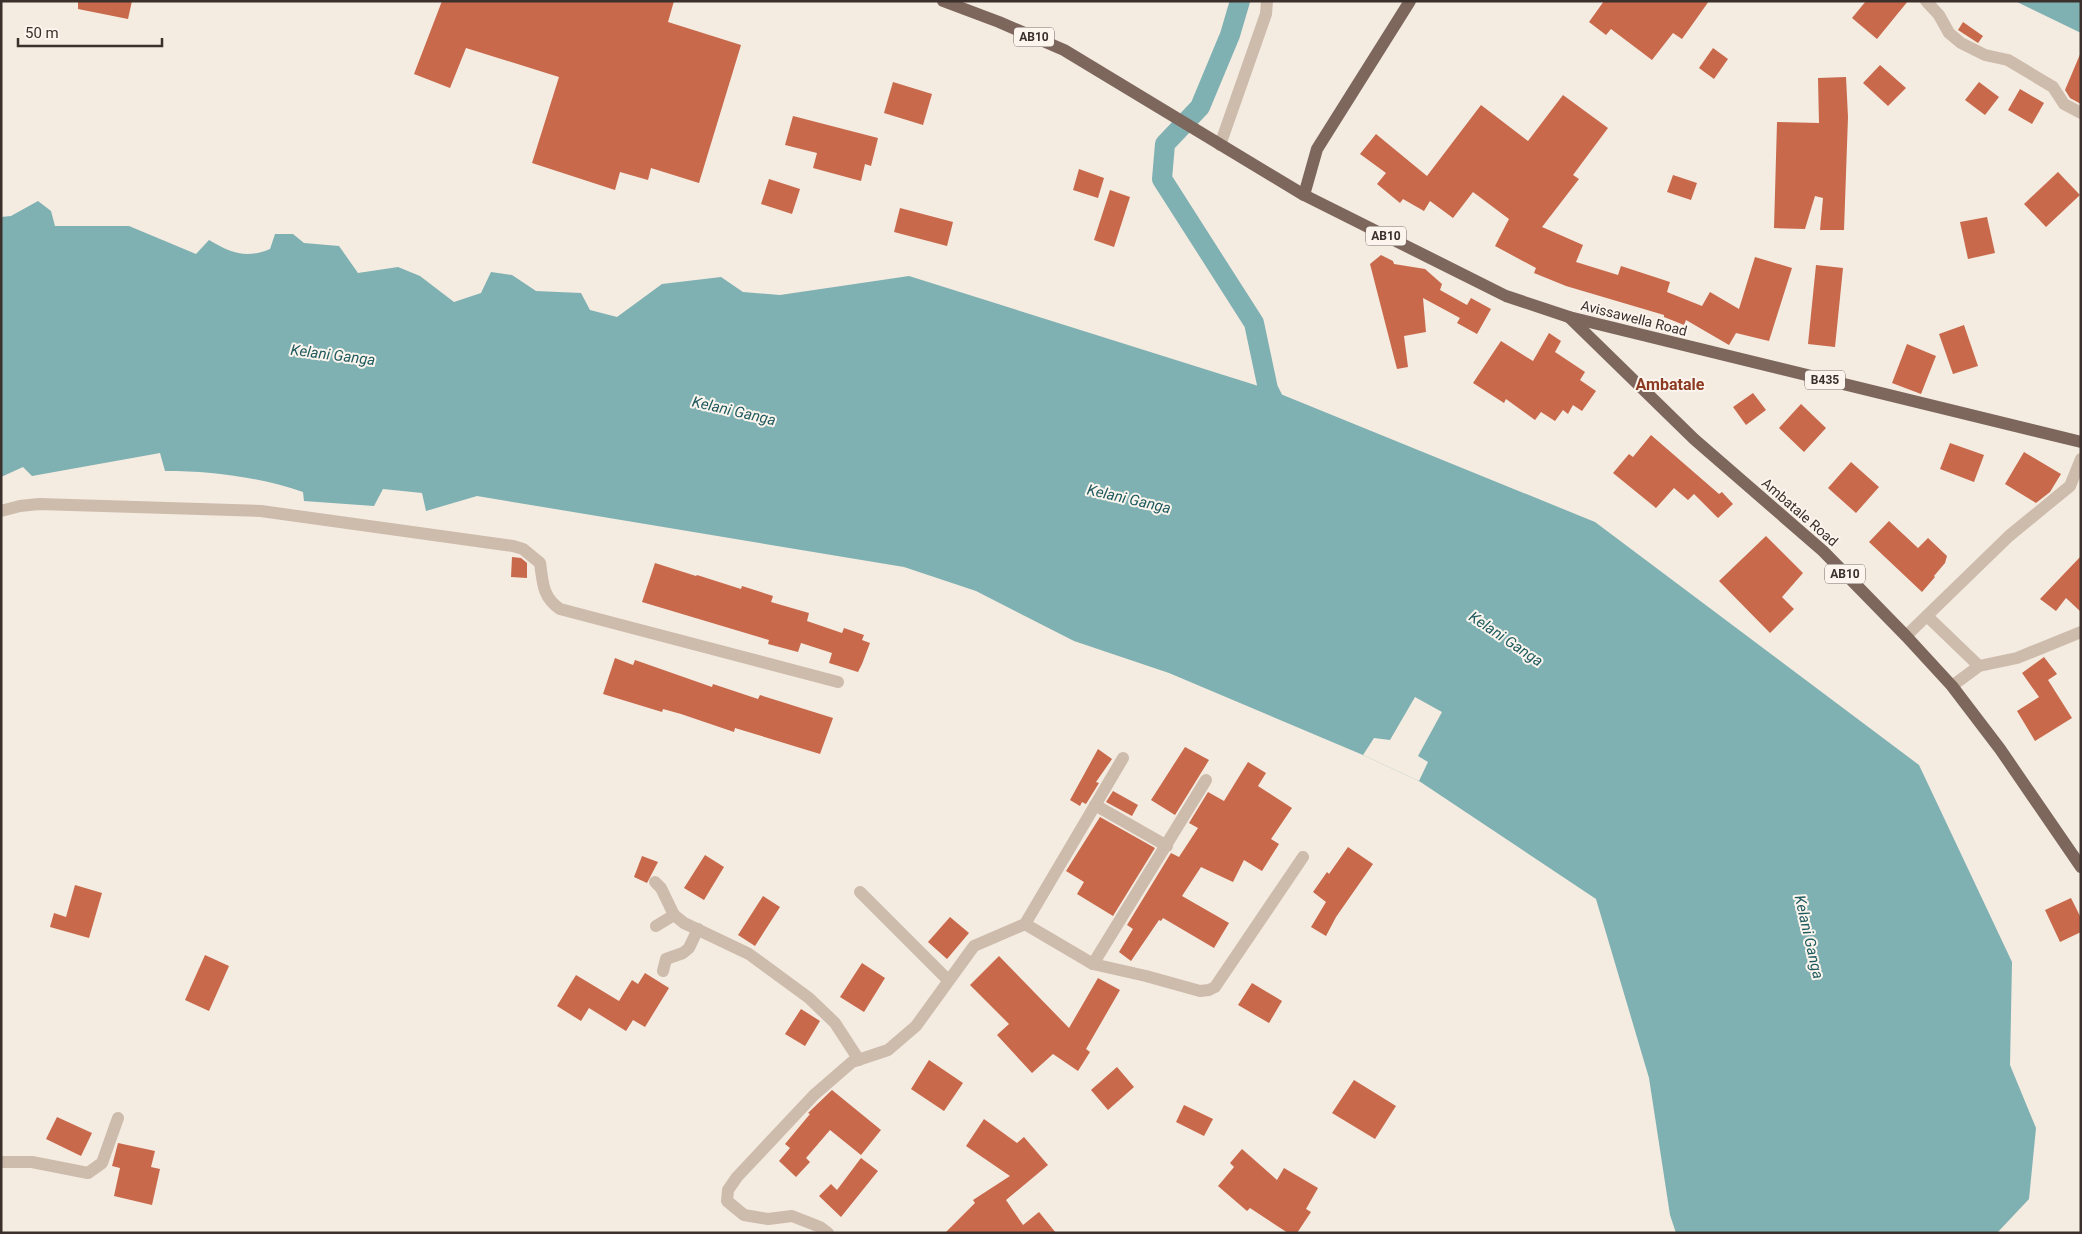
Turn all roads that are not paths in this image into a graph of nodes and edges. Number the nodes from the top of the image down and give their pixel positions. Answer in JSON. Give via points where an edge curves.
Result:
{"nodes":[{"id":1,"x":943,"y":1,"type":"edge"},
{"id":2,"x":1267,"y":1,"type":"edge"},
{"id":3,"x":1410,"y":1,"type":"edge"},
{"id":4,"x":1926,"y":1,"type":"edge"},
{"id":5,"x":2081,"y":113,"type":"edge"},
{"id":6,"x":1215,"y":142,"type":"junction"},
{"id":7,"x":1304,"y":196,"type":"junction"},
{"id":8,"x":1569,"y":317,"type":"junction"},
{"id":9,"x":2081,"y":442,"type":"edge"},
{"id":10,"x":2081,"y":459,"type":"edge"},
{"id":11,"x":2076,"y":488,"type":"edge"},
{"id":12,"x":1,"y":511,"type":"edge"},
{"id":13,"x":1927,"y":616,"type":"junction"},
{"id":14,"x":2081,"y":632,"type":"edge"},
{"id":15,"x":1906,"y":636,"type":"junction"},
{"id":16,"x":1980,"y":666,"type":"junction"},
{"id":17,"x":838,"y":682,"type":"dead end"},
{"id":18,"x":1952,"y":686,"type":"junction"},
{"id":19,"x":1123,"y":758,"type":"dead end"},
{"id":20,"x":1206,"y":780,"type":"dead end"},
{"id":21,"x":1095,"y":805,"type":"junction"},
{"id":22,"x":1167,"y":846,"type":"junction"},
{"id":23,"x":1303,"y":857,"type":"dead end"},
{"id":24,"x":2081,"y":867,"type":"edge"},
{"id":25,"x":655,"y":882,"type":"dead end"},
{"id":26,"x":860,"y":892,"type":"dead end"},
{"id":27,"x":674,"y":915,"type":"junction"},
{"id":28,"x":1025,"y":924,"type":"junction"},
{"id":29,"x":656,"y":926,"type":"dead end"},
{"id":30,"x":698,"y":929,"type":"junction"},
{"id":31,"x":1093,"y":964,"type":"junction"},
{"id":32,"x":663,"y":971,"type":"dead end"},
{"id":33,"x":948,"y":980,"type":"junction"},
{"id":34,"x":859,"y":1060,"type":"junction"},
{"id":35,"x":118,"y":1118,"type":"dead end"},
{"id":36,"x":1,"y":1162,"type":"edge"},
{"id":37,"x":828,"y":1233,"type":"edge"}],
"edges":[{"from":1,"to":6,"type":"main road","number":"AB10","via":[[1064,50]]},
{"from":2,"to":6,"type":"street","via":[[1266,14]]},
{"from":3,"to":7,"type":"main road","via":[[1317,149]]},
{"from":4,"to":5,"type":"street","via":[[1949,33],[1961,43],[1985,55],[2008,60],[2053,88],[2064,104]]},
{"from":6,"to":7,"type":"main road","name":"Avissawella Road","number":"AB10"},
{"from":7,"to":8,"type":"main road","name":"Avissawella Road","number":"AB10","via":[[1506,296]]},
{"from":8,"to":9,"type":"main road","name":"Avissawella Road","number":"B435"},
{"from":8,"to":15,"type":"main road","name":"Ambatale Road","number":"AB10","via":[[1694,440],[1823,551]]},
{"from":10,"to":11,"type":"street"},
{"from":11,"to":13,"type":"street","via":[[2009,536]]},
{"from":12,"to":17,"type":"street","via":[[39,504],[261,511],[513,546],[523,549],[540,562],[544,594],[560,609]]},
{"from":13,"to":15,"type":"street"},
{"from":13,"to":16,"type":"street"},
{"from":14,"to":16,"type":"street","via":[[2017,658]]},
{"from":15,"to":18,"type":"main road","name":"Ambatale Road","number":"AB10"},
{"from":16,"to":18,"type":"street"},
{"from":18,"to":24,"type":"main road","name":"Ambatale Road","number":"AB10"},
{"from":19,"to":21,"type":"street"},
{"from":20,"to":22,"type":"street"},
{"from":21,"to":22,"type":"street"},
{"from":21,"to":28,"type":"street"},
{"from":22,"to":31,"type":"street"},
{"from":23,"to":31,"type":"street","via":[[1215,987],[1200,991]]},
{"from":25,"to":27,"type":"street"},
{"from":26,"to":33,"type":"street"},
{"from":27,"to":29,"type":"street"},
{"from":27,"to":30,"type":"street"},
{"from":28,"to":31,"type":"street"},
{"from":28,"to":33,"type":"street","via":[[974,946]]},
{"from":30,"to":32,"type":"street","via":[[683,953],[666,958]]},
{"from":30,"to":34,"type":"street","via":[[749,954],[809,998],[835,1023]]},
{"from":33,"to":34,"type":"street","via":[[916,1026],[888,1050]]},
{"from":34,"to":37,"type":"street","via":[[852,1062],[814,1095],[728,1190],[727,1201],[744,1215],[768,1219],[792,1216]]},
{"from":35,"to":36,"type":"street","via":[[102,1163],[88,1173],[32,1162]]}]}
